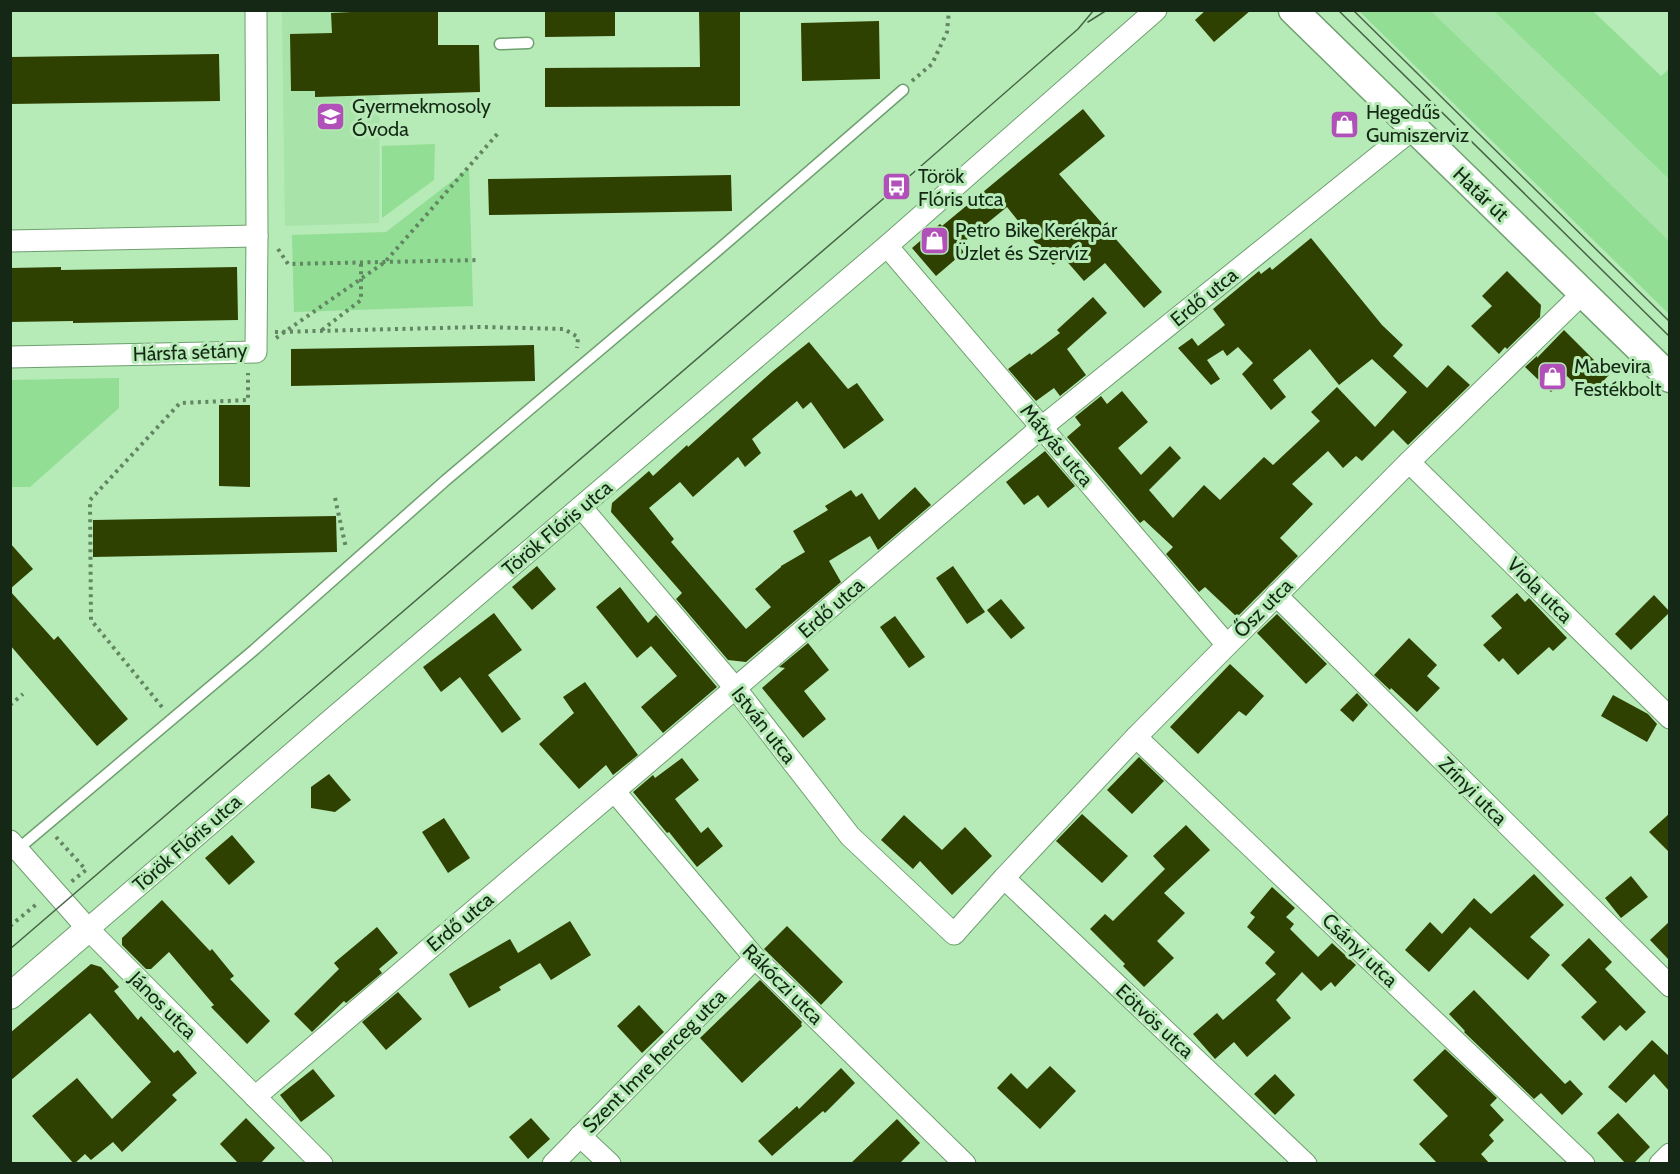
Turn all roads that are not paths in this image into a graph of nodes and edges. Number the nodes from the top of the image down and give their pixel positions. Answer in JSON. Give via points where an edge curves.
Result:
{"nodes":[{"id":1,"x":256,"y":10,"type":"edge"},
{"id":2,"x":1156,"y":10,"type":"edge"},
{"id":3,"x":1293,"y":10,"type":"edge"},
{"id":4,"x":528,"y":43,"type":"dead end"},
{"id":5,"x":500,"y":44,"type":"dead end"},
{"id":6,"x":903,"y":90,"type":"road end"},
{"id":7,"x":1413,"y":128,"type":"junction"},
{"id":8,"x":257,"y":236,"type":"junction"},
{"id":9,"x":10,"y":241,"type":"edge"},
{"id":10,"x":887,"y":246,"type":"junction"},
{"id":11,"x":1583,"y":293,"type":"junction"},
{"id":12,"x":10,"y":357,"type":"edge"},
{"id":13,"x":1670,"y":378,"type":"edge"},
{"id":14,"x":1042,"y":427,"type":"junction"},
{"id":15,"x":1409,"y":462,"type":"junction"},
{"id":16,"x":581,"y":507,"type":"junction"},
{"id":17,"x":1276,"y":596,"type":"junction"},
{"id":18,"x":1227,"y":645,"type":"junction"},
{"id":19,"x":736,"y":689,"type":"junction"},
{"id":20,"x":1670,"y":718,"type":"edge"},
{"id":21,"x":1136,"y":737,"type":"junction"},
{"id":22,"x":615,"y":792,"type":"junction"},
{"id":23,"x":14,"y":845,"type":"edge"},
{"id":24,"x":1004,"y":878,"type":"junction"},
{"id":25,"x":88,"y":929,"type":"junction"},
{"id":26,"x":954,"y":934,"type":"joint"},
{"id":27,"x":755,"y":958,"type":"junction"},
{"id":28,"x":1670,"y":986,"type":"edge"},
{"id":29,"x":10,"y":996,"type":"edge"},
{"id":30,"x":255,"y":1097,"type":"junction"},
{"id":31,"x":580,"y":1136,"type":"junction"},
{"id":32,"x":1670,"y":1154,"type":"edge"},
{"id":33,"x":322,"y":1164,"type":"edge"},
{"id":34,"x":553,"y":1164,"type":"edge"},
{"id":35,"x":610,"y":1164,"type":"edge"},
{"id":36,"x":965,"y":1164,"type":"edge"},
{"id":37,"x":1306,"y":1164,"type":"edge"},
{"id":38,"x":1584,"y":1164,"type":"edge"},
{"id":39,"x":1660,"y":1164,"type":"edge"}],
"edges":[{"from":1,"to":8,"type":"street","name":"Hársfa sétány"},
{"from":2,"to":10,"type":"street","name":"Török Flóris utca"},
{"from":3,"to":7,"type":"main road","name":"Határ út"},
{"from":4,"to":5,"type":"lane"},
{"from":6,"to":23,"type":"lane","via":[[446,480],[254,650],[46,826]]},
{"from":7,"to":11,"type":"main road","name":"Határ út"},
{"from":7,"to":14,"type":"street","name":"Erdő utca"},
{"from":8,"to":9,"type":"street"},
{"from":8,"to":12,"type":"street","name":"Hársfa sétány","via":[[253,345]]},
{"from":10,"to":14,"type":"street","name":"Mátyás utca"},
{"from":10,"to":16,"type":"street","name":"Török Flóris utca"},
{"from":11,"to":13,"type":"main road","name":"Határ út"},
{"from":11,"to":15,"type":"street","name":"Ősz utca"},
{"from":14,"to":18,"type":"street","name":"Mátyás utca"},
{"from":14,"to":19,"type":"street","name":"Erdő utca"},
{"from":15,"to":17,"type":"street","name":"Ősz utca"},
{"from":15,"to":20,"type":"street","name":"Viola utca"},
{"from":16,"to":19,"type":"street","name":"István utca"},
{"from":16,"to":25,"type":"street","name":"Török Flóris utca"},
{"from":17,"to":18,"type":"street","name":"Ősz utca"},
{"from":17,"to":28,"type":"street","name":"Zrínyi utca"},
{"from":18,"to":21,"type":"street","name":"Ősz utca"},
{"from":19,"to":22,"type":"street","name":"Erdő utca"},
{"from":19,"to":26,"type":"street","name":"István utca","via":[[850,836]]},
{"from":21,"to":24,"type":"street","name":"Ősz utca"},
{"from":21,"to":38,"type":"street","name":"Csányi utca"},
{"from":22,"to":27,"type":"street","name":"Rákóczi utca"},
{"from":22,"to":30,"type":"street","name":"Erdő utca"},
{"from":23,"to":25,"type":"street","name":"János utca"},
{"from":24,"to":26,"type":"street","name":"Ősz utca"},
{"from":24,"to":37,"type":"street","name":"Eötvös utca"},
{"from":25,"to":29,"type":"street","name":"Török Flóris utca"},
{"from":25,"to":30,"type":"street","name":"János utca"},
{"from":27,"to":31,"type":"street","name":"Szent Imre herceg utca"},
{"from":27,"to":36,"type":"street","name":"Rákóczi utca"},
{"from":30,"to":33,"type":"street","name":"János utca"},
{"from":31,"to":34,"type":"street","name":"Szent Imre herceg utca"},
{"from":31,"to":35,"type":"street"},
{"from":32,"to":39,"type":"street"}]}
